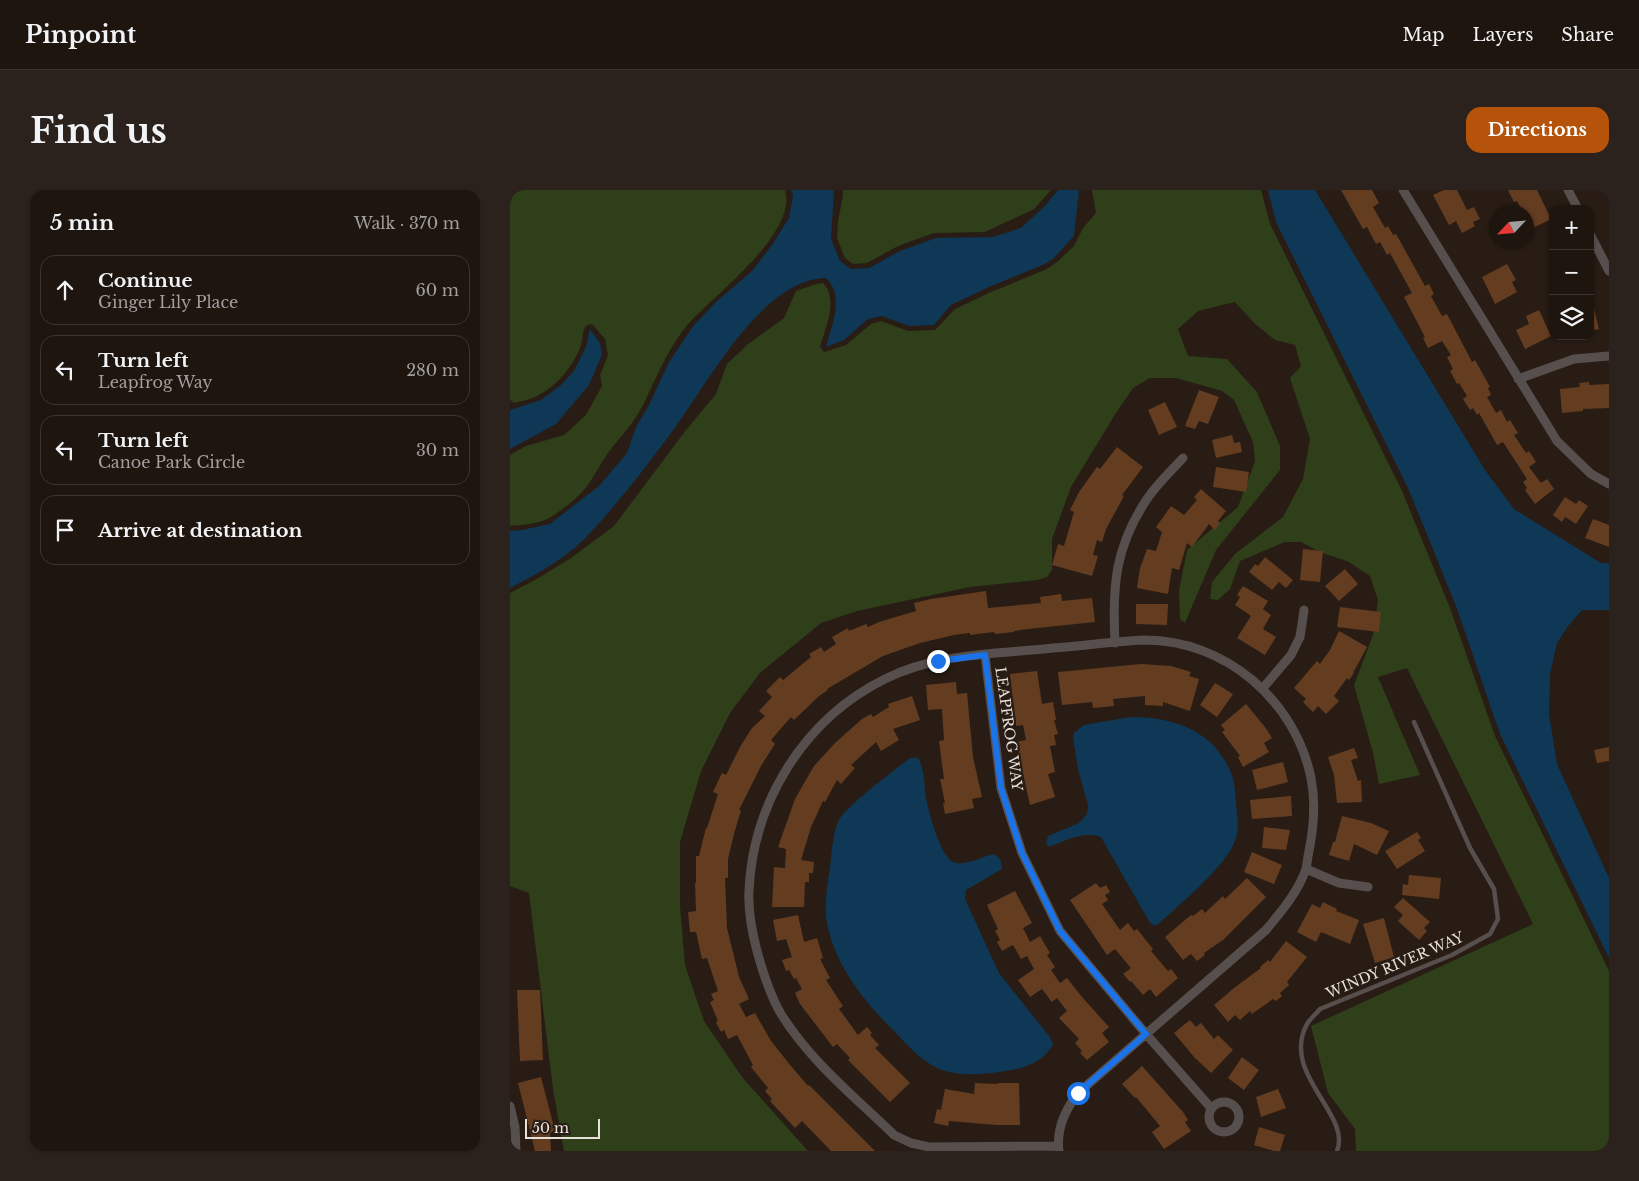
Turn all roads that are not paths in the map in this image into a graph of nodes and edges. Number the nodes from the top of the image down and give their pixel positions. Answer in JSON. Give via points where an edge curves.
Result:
{"nodes":[{"id":1,"x":1403,"y":190,"type":"edge"},
{"id":2,"x":1568,"y":190,"type":"edge"},
{"id":3,"x":1576,"y":205,"type":"edge"},
{"id":4,"x":1594,"y":242,"type":"edge"},
{"id":5,"x":1609,"y":271,"type":"edge"},
{"id":6,"x":1609,"y":356,"type":"edge"},
{"id":7,"x":1518,"y":380,"type":"junction"},
{"id":8,"x":1183,"y":458,"type":"dead end"},
{"id":9,"x":1609,"y":484,"type":"edge"},
{"id":10,"x":1304,"y":610,"type":"dead end"},
{"id":11,"x":1116,"y":643,"type":"junction"},
{"id":12,"x":985,"y":655,"type":"junction"},
{"id":13,"x":1263,"y":688,"type":"junction"},
{"id":14,"x":1414,"y":722,"type":"dead end"},
{"id":15,"x":1306,"y":869,"type":"junction"},
{"id":16,"x":1368,"y":887,"type":"dead end"},
{"id":17,"x":1146,"y":1034,"type":"junction"},
{"id":18,"x":510,"y":1106,"type":"edge"},
{"id":19,"x":1211,"y":1108,"type":"dead end"},
{"id":20,"x":1059,"y":1148,"type":"edge"},
{"id":21,"x":516,"y":1151,"type":"edge"},
{"id":22,"x":1337,"y":1151,"type":"edge"}],
"edges":[{"from":1,"to":7,"type":"street"},
{"from":2,"to":3,"type":"street"},
{"from":4,"to":5,"type":"street"},
{"from":6,"to":7,"type":"street","via":[[1574,359]]},
{"from":7,"to":9,"type":"street","via":[[1557,441],[1591,474]]},
{"from":8,"to":11,"type":"street","via":[[1148,498],[1120,552],[1113,606]]},
{"from":10,"to":13,"type":"street","via":[[1300,637],[1291,655]]},
{"from":11,"to":12,"type":"street"},
{"from":11,"to":13,"type":"street","via":[[1146,640],[1211,654]]},
{"from":12,"to":17,"type":"street","name":"LEAPFROG WAY","via":[[1001,788],[1022,853],[1060,931]]},
{"from":12,"to":20,"type":"street","via":[[908,668],[884,679],[853,697],[824,720],[799,749],[776,785],[755,844],[748,893],[753,934],[763,976],[780,1013],[805,1048],[894,1135],[929,1147]]},
{"from":13,"to":15,"type":"street","via":[[1283,712],[1307,761],[1313,791],[1314,823]]},
{"from":14,"to":22,"type":"lane","name":"WINDY RIVER WAY","via":[[1470,848],[1494,889],[1498,919],[1490,934],[1470,946],[1320,1010],[1307,1024],[1301,1054],[1314,1087],[1330,1112],[1339,1142]]},
{"from":15,"to":16,"type":"street","via":[[1338,883]]},
{"from":15,"to":17,"type":"street","via":[[1288,903],[1266,930]]},
{"from":17,"to":19,"type":"street","name":"LEAPFROG WAY"},
{"from":17,"to":20,"type":"street","via":[[1078,1093],[1067,1107],[1060,1126]]},
{"from":18,"to":21,"type":"street"}]}
